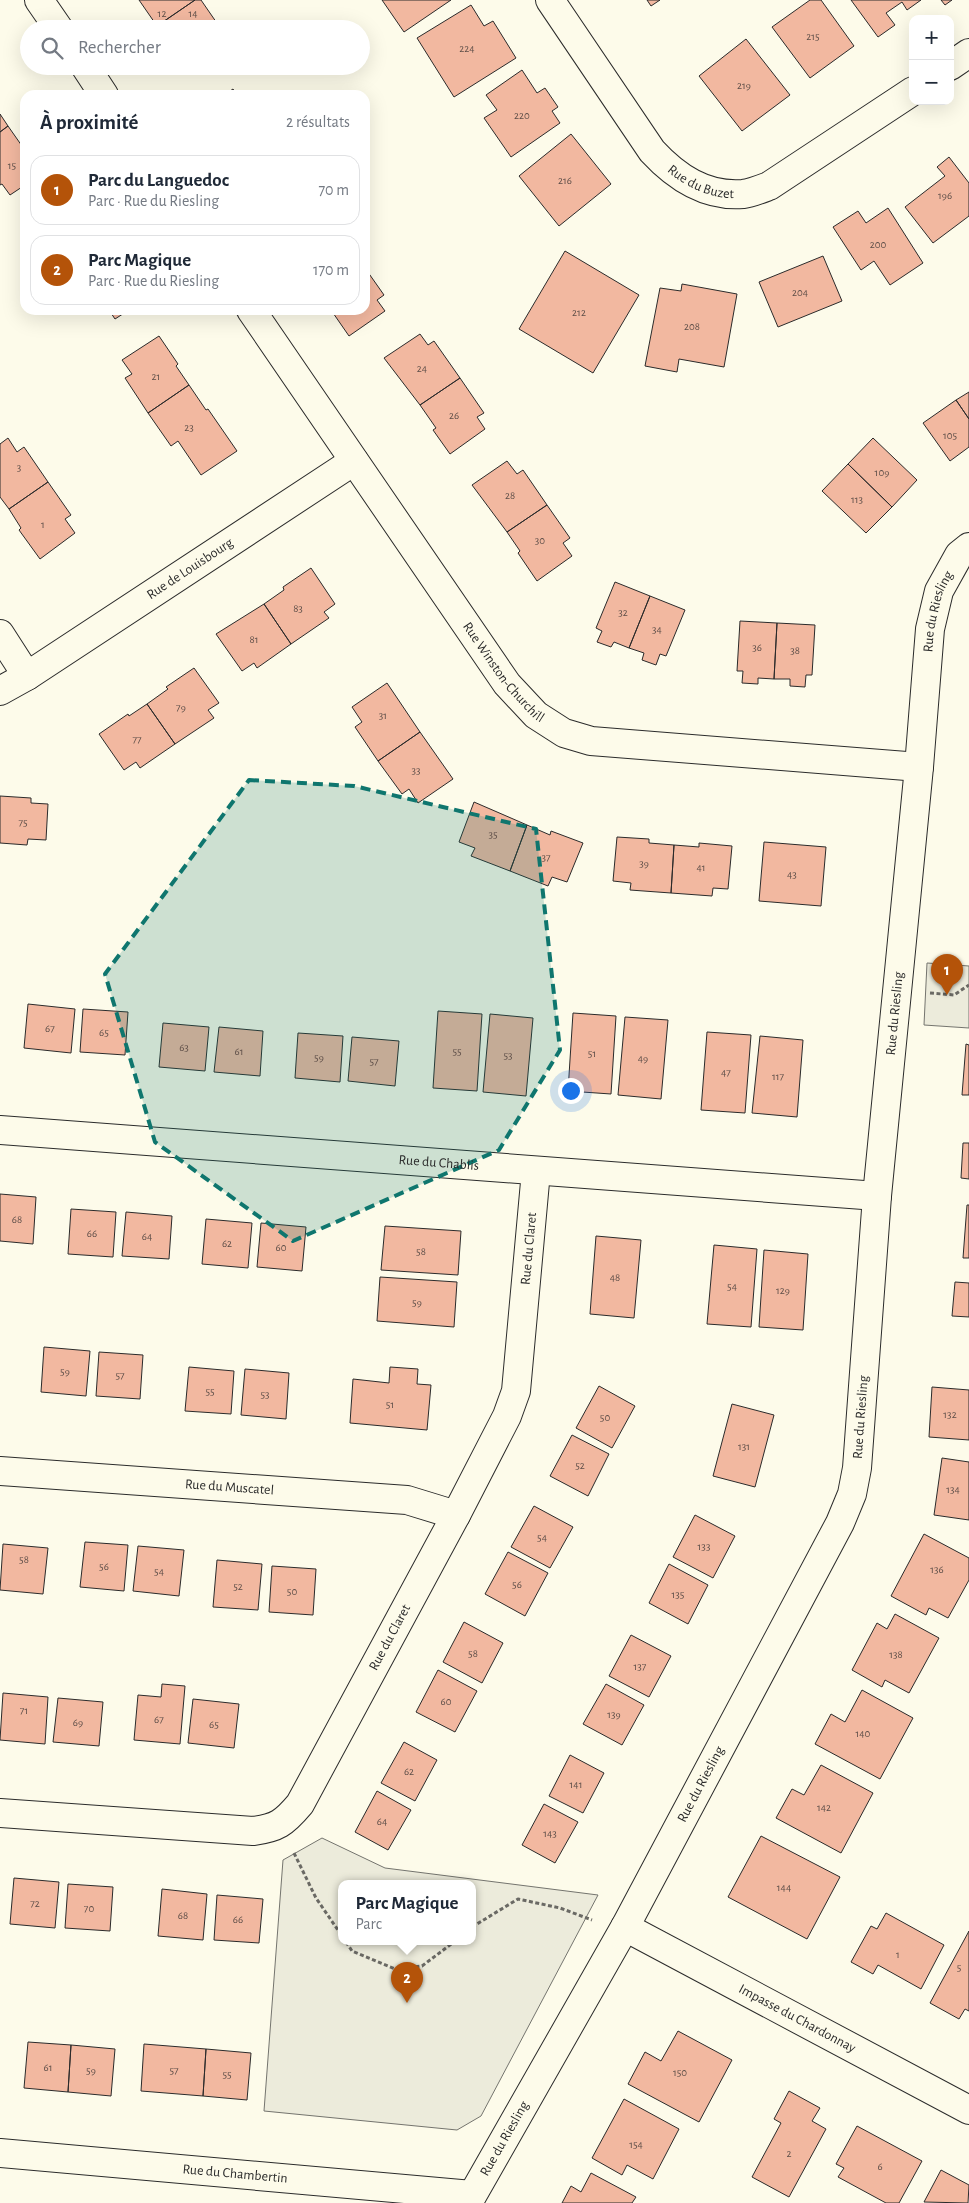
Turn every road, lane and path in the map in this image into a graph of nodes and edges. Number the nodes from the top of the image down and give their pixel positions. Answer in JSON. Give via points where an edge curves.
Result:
{"nodes":[{"id":1,"x":39,"y":0,"type":"edge"},
{"id":2,"x":550,"y":0,"type":"edge"},
{"id":3,"x":53,"y":20,"type":"edge"},
{"id":4,"x":969,"y":53,"type":"edge"},
{"id":5,"x":954,"y":63,"type":"edge"},
{"id":6,"x":91,"y":75,"type":"edge"},
{"id":7,"x":101,"y":90,"type":"edge"},
{"id":8,"x":909,"y":94,"type":"edge"},
{"id":9,"x":254,"y":315,"type":"edge"},
{"id":10,"x":354,"y":461,"type":"junction"},
{"id":11,"x":969,"y":547,"type":"edge"},
{"id":12,"x":0,"y":634,"type":"edge"},
{"id":13,"x":27,"y":676,"type":"junction"},
{"id":14,"x":0,"y":691,"type":"edge"},
{"id":15,"x":918,"y":767,"type":"junction"},
{"id":16,"x":969,"y":985,"type":"edge"},
{"id":17,"x":896,"y":991,"type":"junction"},
{"id":18,"x":0,"y":1130,"type":"edge"},
{"id":19,"x":536,"y":1171,"type":"junction"},
{"id":20,"x":877,"y":1196,"type":"junction"},
{"id":21,"x":0,"y":1471,"type":"edge"},
{"id":22,"x":456,"y":1515,"type":"junction"},
{"id":23,"x":0,"y":1813,"type":"edge"},
{"id":24,"x":272,"y":1828,"type":"junction"},
{"id":25,"x":476,"y":1925,"type":"edge"},
{"id":26,"x":625,"y":1926,"type":"junction"},
{"id":27,"x":338,"y":1930,"type":"edge"},
{"id":28,"x":348,"y":1945,"type":"edge"},
{"id":29,"x":450,"y":1945,"type":"edge"},
{"id":30,"x":969,"y":2110,"type":"edge"},
{"id":31,"x":0,"y":2153,"type":"edge"},
{"id":32,"x":470,"y":2199,"type":"edge"}],
"edges":[{"from":1,"to":3,"type":"street"},
{"from":2,"to":8,"type":"street","name":"Rue du Buzet","via":[[652,151],[669,170],[694,186],[716,192],[743,194],[769,186]]},
{"from":4,"to":5,"type":"street"},
{"from":6,"to":7,"type":"street"},
{"from":9,"to":10,"type":"street","name":"Rue Winston-Churchill"},
{"from":10,"to":13,"type":"street","name":"Rue de Louisbourg"},
{"from":10,"to":15,"type":"street","name":"Rue Winston-Churchill","via":[[507,684],[536,715],[564,733],[591,741]]},
{"from":11,"to":15,"type":"street","name":"Rue du Riesling","via":[[960,555],[939,591],[930,629]]},
{"from":12,"to":13,"type":"street"},
{"from":13,"to":14,"type":"street","name":"Rue de Louisbourg"},
{"from":15,"to":17,"type":"street","name":"Rue du Riesling"},
{"from":16,"to":17,"type":"path","via":[[954,995]]},
{"from":17,"to":20,"type":"street","name":"Rue du Riesling"},
{"from":18,"to":19,"type":"street","name":"Rue du Chablis"},
{"from":19,"to":20,"type":"street","name":"Rue du Chablis"},
{"from":19,"to":22,"type":"street","name":"Rue du Claret","via":[[516,1390],[507,1416]]},
{"from":20,"to":26,"type":"street","name":"Rue du Riesling","via":[[857,1468],[852,1494],[840,1523]]},
{"from":21,"to":22,"type":"street","name":"Rue du Muscatel","via":[[408,1500]]},
{"from":22,"to":24,"type":"street","name":"Rue du Claret","via":[[300,1804],[286,1821]]},
{"from":23,"to":24,"type":"street","name":"Rue du Claret","via":[[225,1830]]},
{"from":24,"to":27,"type":"path","via":[[294,1854],[316,1898]]},
{"from":25,"to":26,"type":"path","via":[[518,1899],[560,1908],[588,1920]]},
{"from":26,"to":30,"type":"street","name":"Impasse du Chardonnay"},
{"from":26,"to":32,"type":"street","name":"Rue du Riesling"},
{"from":28,"to":29,"type":"path","via":[[352,1951],[394,1969],[422,1966]]},
{"from":31,"to":32,"type":"street","name":"Rue du Chambertin"}]}
